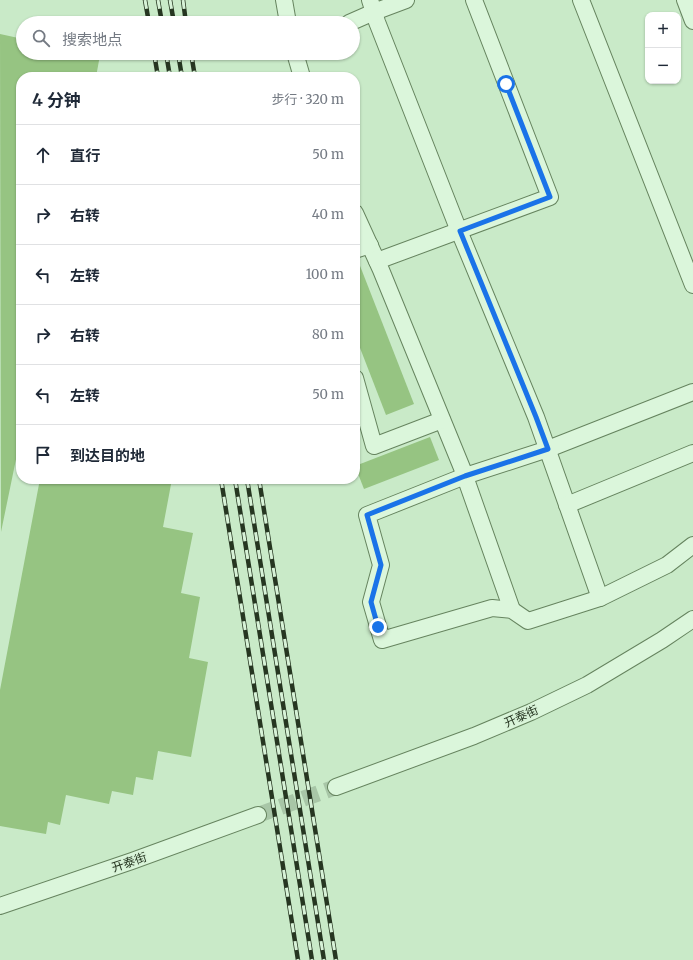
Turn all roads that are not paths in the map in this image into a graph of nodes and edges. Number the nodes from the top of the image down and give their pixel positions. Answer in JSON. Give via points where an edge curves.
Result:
{"nodes":[{"id":1,"x":284,"y":0,"type":"edge"},
{"id":2,"x":406,"y":0,"type":"edge"},
{"id":3,"x":474,"y":0,"type":"edge"},
{"id":4,"x":581,"y":0,"type":"edge"},
{"id":5,"x":685,"y":0,"type":"edge"},
{"id":6,"x":372,"y":6,"type":"edge"},
{"id":7,"x":287,"y":16,"type":"edge"},
{"id":8,"x":358,"y":16,"type":"edge"},
{"id":9,"x":693,"y":21,"type":"edge"},
{"id":10,"x":297,"y":60,"type":"edge"},
{"id":11,"x":301,"y":72,"type":"edge"},
{"id":12,"x":460,"y":231,"type":"junction"},
{"id":13,"x":362,"y":247,"type":"edge"},
{"id":14,"x":377,"y":261,"type":"junction"},
{"id":15,"x":693,"y":285,"type":"edge"},
{"id":16,"x":693,"y":392,"type":"edge"},
{"id":17,"x":360,"y":396,"type":"edge"},
{"id":18,"x":442,"y":420,"type":"junction"},
{"id":19,"x":548,"y":449,"type":"junction"},
{"id":20,"x":693,"y":453,"type":"edge"},
{"id":21,"x":465,"y":476,"type":"junction"},
{"id":22,"x":567,"y":505,"type":"junction"},
{"id":23,"x":693,"y":545,"type":"edge"},
{"id":24,"x":600,"y":598,"type":"junction"},
{"id":25,"x":512,"y":610,"type":"junction"},
{"id":26,"x":693,"y":619,"type":"edge"},
{"id":27,"x":336,"y":787,"type":"tunnel mouth"},
{"id":28,"x":258,"y":815,"type":"tunnel mouth"},
{"id":29,"x":0,"y":906,"type":"edge"}],
"edges":[{"from":1,"to":7,"type":"street"},
{"from":2,"to":6,"type":"street"},
{"from":3,"to":12,"type":"street","via":[[550,197]]},
{"from":4,"to":15,"type":"street"},
{"from":5,"to":9,"type":"street"},
{"from":6,"to":8,"type":"street"},
{"from":6,"to":12,"type":"street"},
{"from":10,"to":11,"type":"street"},
{"from":12,"to":14,"type":"street"},
{"from":12,"to":19,"type":"street"},
{"from":13,"to":14,"type":"street"},
{"from":14,"to":18,"type":"street"},
{"from":16,"to":19,"type":"street"},
{"from":17,"to":18,"type":"street","via":[[374,446]]},
{"from":18,"to":21,"type":"street"},
{"from":19,"to":21,"type":"street"},
{"from":19,"to":22,"type":"street"},
{"from":20,"to":22,"type":"street"},
{"from":21,"to":25,"type":"street"},
{"from":21,"to":25,"type":"street","via":[[367,515],[381,565],[371,602],[382,640],[492,608]]},
{"from":22,"to":24,"type":"street"},
{"from":23,"to":24,"type":"street","via":[[667,565]]},
{"from":24,"to":25,"type":"street","via":[[528,621]]},
{"from":26,"to":27,"type":"street","name":"开泰街","via":[[587,685],[531,712]]},
{"from":28,"to":29,"type":"street","name":"开泰街"}]}
